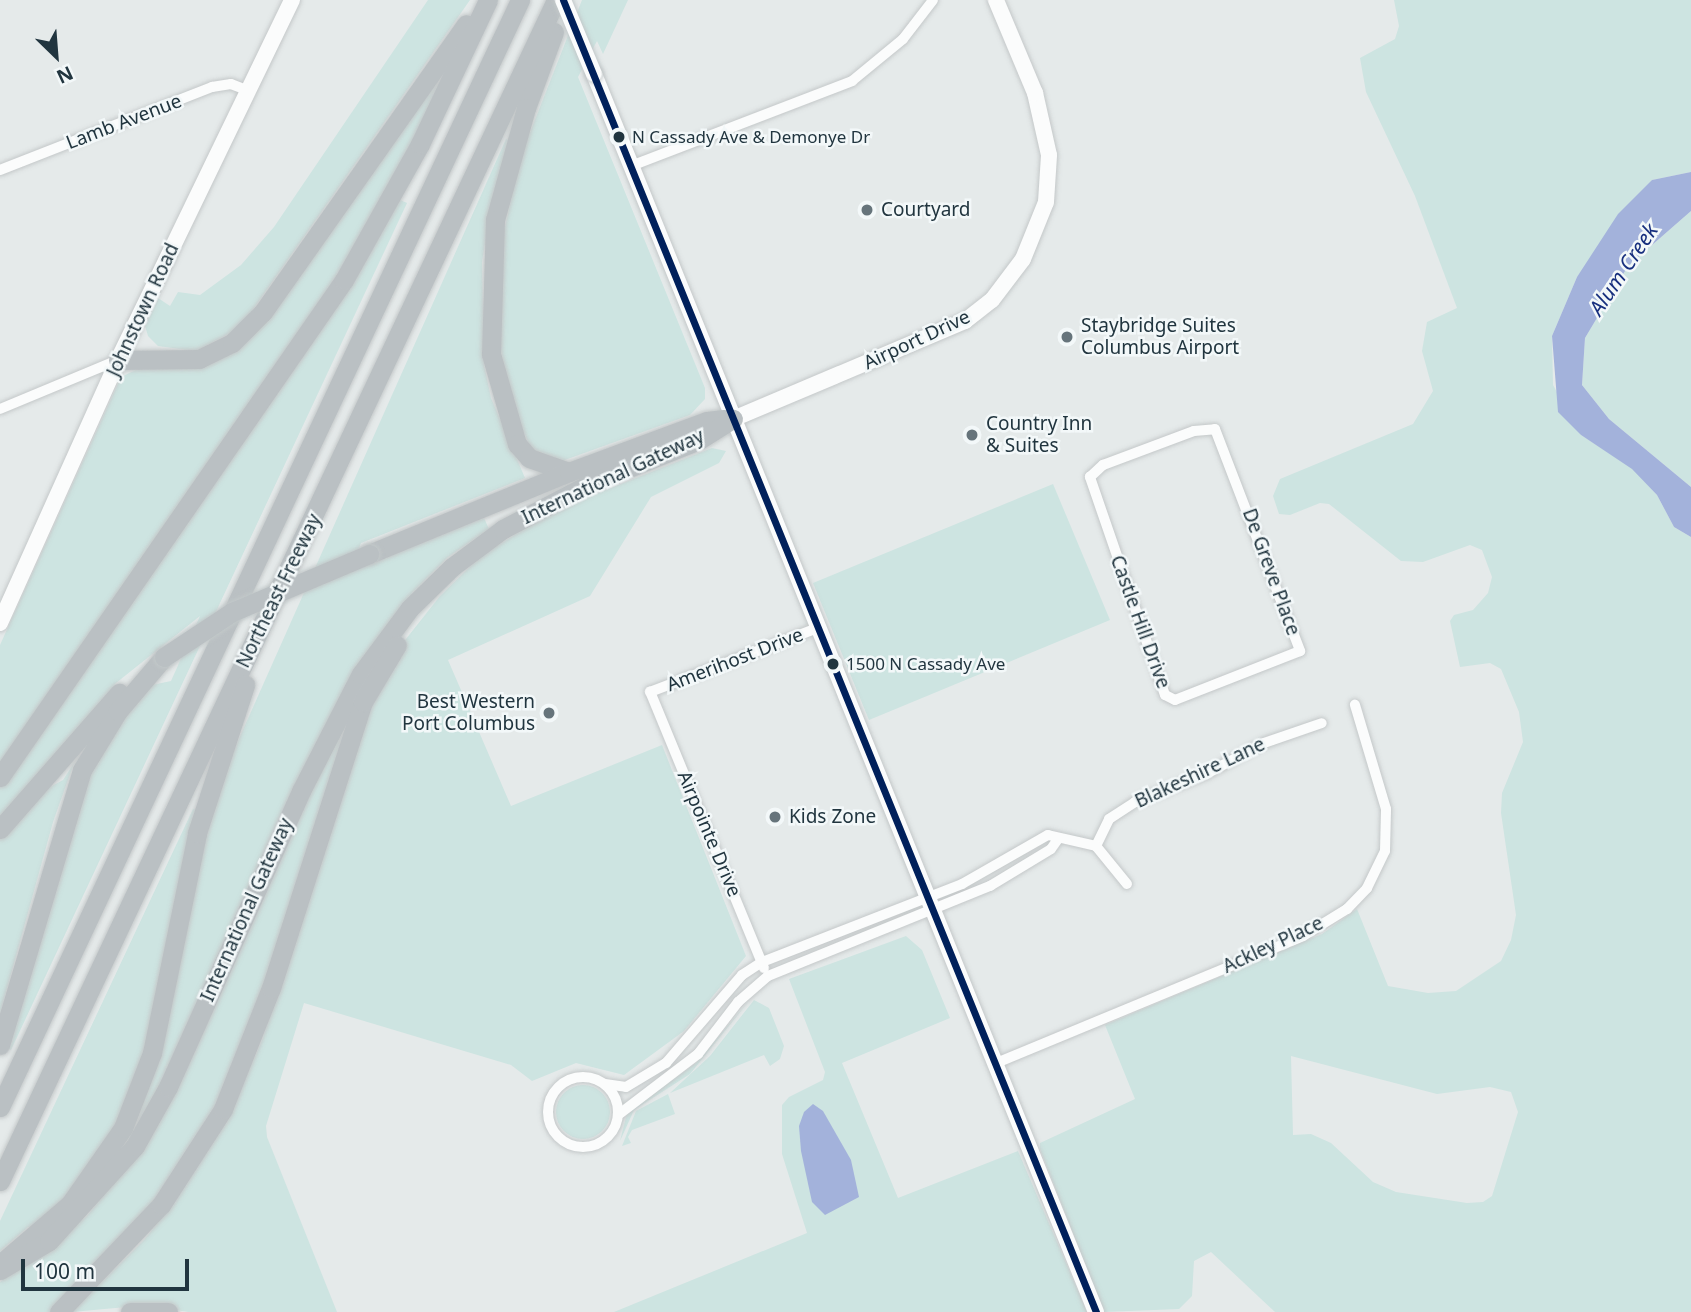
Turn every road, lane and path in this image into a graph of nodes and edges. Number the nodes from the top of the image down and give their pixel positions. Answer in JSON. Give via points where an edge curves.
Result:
{"nodes":[{"id":1,"x":292,"y":0,"type":"edge"},
{"id":2,"x":482,"y":0,"type":"edge"},
{"id":3,"x":488,"y":0,"type":"edge"},
{"id":4,"x":520,"y":0,"type":"edge"},
{"id":5,"x":556,"y":0,"type":"edge"},
{"id":6,"x":564,"y":0,"type":"edge"},
{"id":7,"x":933,"y":0,"type":"edge"},
{"id":8,"x":996,"y":0,"type":"edge"},
{"id":9,"x":249,"y":90,"type":"junction"},
{"id":10,"x":631,"y":166,"type":"junction"},
{"id":11,"x":0,"y":170,"type":"edge"},
{"id":12,"x":118,"y":359,"type":"junction"},
{"id":13,"x":0,"y":409,"type":"edge"},
{"id":14,"x":733,"y":419,"type":"junction"},
{"id":15,"x":1215,"y":429,"type":"joint"},
{"id":16,"x":569,"y":472,"type":"junction"},
{"id":17,"x":453,"y":567,"type":"junction"},
{"id":18,"x":272,"y":604,"type":"junction"},
{"id":19,"x":0,"y":623,"type":"edge"},
{"id":20,"x":820,"y":627,"type":"junction"},
{"id":21,"x":164,"y":657,"type":"junction"},
{"id":22,"x":1236,"y":680,"type":"joint"},
{"id":23,"x":650,"y":692,"type":"joint"},
{"id":24,"x":1354,"y":705,"type":"dead end"},
{"id":25,"x":1322,"y":723,"type":"dead end"},
{"id":26,"x":0,"y":777,"type":"edge"},
{"id":27,"x":0,"y":829,"type":"edge"},
{"id":28,"x":1058,"y":839,"type":"junction"},
{"id":29,"x":1096,"y":846,"type":"junction"},
{"id":30,"x":1127,"y":884,"type":"dead end"},
{"id":31,"x":928,"y":903,"type":"junction"},
{"id":32,"x":762,"y":962,"type":"junction"},
{"id":33,"x":768,"y":976,"type":"junction"},
{"id":34,"x":0,"y":1045,"type":"edge"},
{"id":35,"x":994,"y":1064,"type":"junction"},
{"id":36,"x":605,"y":1084,"type":"junction"},
{"id":37,"x":0,"y":1107,"type":"edge"},
{"id":38,"x":618,"y":1115,"type":"junction"},
{"id":39,"x":0,"y":1181,"type":"edge"},
{"id":40,"x":0,"y":1267,"type":"edge"},
{"id":41,"x":59,"y":1312,"type":"edge"},
{"id":42,"x":130,"y":1312,"type":"edge"},
{"id":43,"x":168,"y":1312,"type":"edge"},
{"id":44,"x":1096,"y":1312,"type":"edge"}],
"edges":[{"from":1,"to":9,"type":"main road","name":"Johnstown Road"},
{"from":2,"to":12,"type":"highway","via":[[263,312],[232,344],[199,359]]},
{"from":3,"to":26,"type":"highway","via":[[385,210],[316,324]]},
{"from":4,"to":37,"type":"highway","name":"Northeast Freeway"},
{"from":5,"to":18,"type":"highway","name":"Northeast Freeway"},
{"from":6,"to":10,"type":"main road","bridge":true},
{"from":6,"to":16,"type":"highway","via":[[526,108],[495,220],[491,354],[517,444],[529,458]]},
{"from":7,"to":10,"type":"street","via":[[903,39],[852,81]]},
{"from":8,"to":14,"type":"main road","name":"Airport Drive","via":[[1035,93],[1049,155],[1042,220],[1023,259],[992,300],[965,321]]},
{"from":9,"to":11,"type":"street","name":"Lamb Avenue","via":[[231,85],[212,87]]},
{"from":9,"to":12,"type":"main road","name":"Johnstown Road"},
{"from":10,"to":14,"type":"main road"},
{"from":12,"to":13,"type":"street"},
{"from":12,"to":19,"type":"main road","name":"Johnstown Road"},
{"from":14,"to":16,"type":"highway","name":"International Gateway","via":[[707,421]]},
{"from":14,"to":17,"type":"highway","name":"International Gateway","via":[[699,440],[591,483],[503,529]]},
{"from":14,"to":20,"type":"main road"},
{"from":15,"to":22,"type":"street","name":"De Greve Place","via":[[1300,652]]},
{"from":15,"to":22,"type":"street","name":"Castle Hill Drive","via":[[1194,431],[1103,465],[1090,477],[1165,695],[1181,700]]},
{"from":16,"to":21,"type":"highway","name":"International Gateway","bridge":true,"via":[[232,612]]},
{"from":17,"to":40,"type":"highway","name":"International Gateway","via":[[410,608],[361,674],[301,791],[168,1087],[135,1146],[49,1241]]},
{"from":17,"to":41,"type":"highway","via":[[416,612],[363,702],[263,1013],[211,1132],[161,1205]]},
{"from":18,"to":39,"type":"highway","name":"Northeast Freeway"},
{"from":18,"to":40,"type":"highway","via":[[200,820],[152,1053],[123,1128],[70,1204]]},
{"from":20,"to":23,"type":"street","name":"Amerihost Drive"},
{"from":20,"to":31,"type":"main road"},
{"from":21,"to":27,"type":"highway","name":"International Gateway","via":[[109,703]]},
{"from":21,"to":34,"type":"highway","via":[[118,711],[82,770]]},
{"from":23,"to":32,"type":"street","name":"Airpointe Drive"},
{"from":24,"to":35,"type":"street","name":"Ackley Place","via":[[1386,809],[1385,851],[1367,888],[1347,909],[1303,936]]},
{"from":25,"to":29,"type":"street","name":"Blakeshire Lane","via":[[1264,743],[1206,774],[1135,802],[1109,819]]},
{"from":28,"to":29,"type":"street"},
{"from":28,"to":31,"type":"street","via":[[1051,849],[998,881]]},
{"from":28,"to":31,"type":"street","via":[[1048,835]]},
{"from":29,"to":30,"type":"street"},
{"from":31,"to":32,"type":"street"},
{"from":31,"to":33,"type":"street"},
{"from":31,"to":35,"type":"main road"},
{"from":32,"to":33,"type":"street","name":"Airpointe Drive"},
{"from":32,"to":36,"type":"street","via":[[742,975],[666,1063],[626,1087]]},
{"from":33,"to":38,"type":"street","via":[[738,1002],[698,1054]]},
{"from":35,"to":44,"type":"main road"},
{"from":36,"to":38,"type":"street","via":[[617,1103]]},
{"from":36,"to":38,"type":"street","via":[[583,1077],[562,1084],[549,1102],[550,1125],[565,1142],[588,1147],[608,1136]]},
{"from":42,"to":43,"type":"highway"}]}
